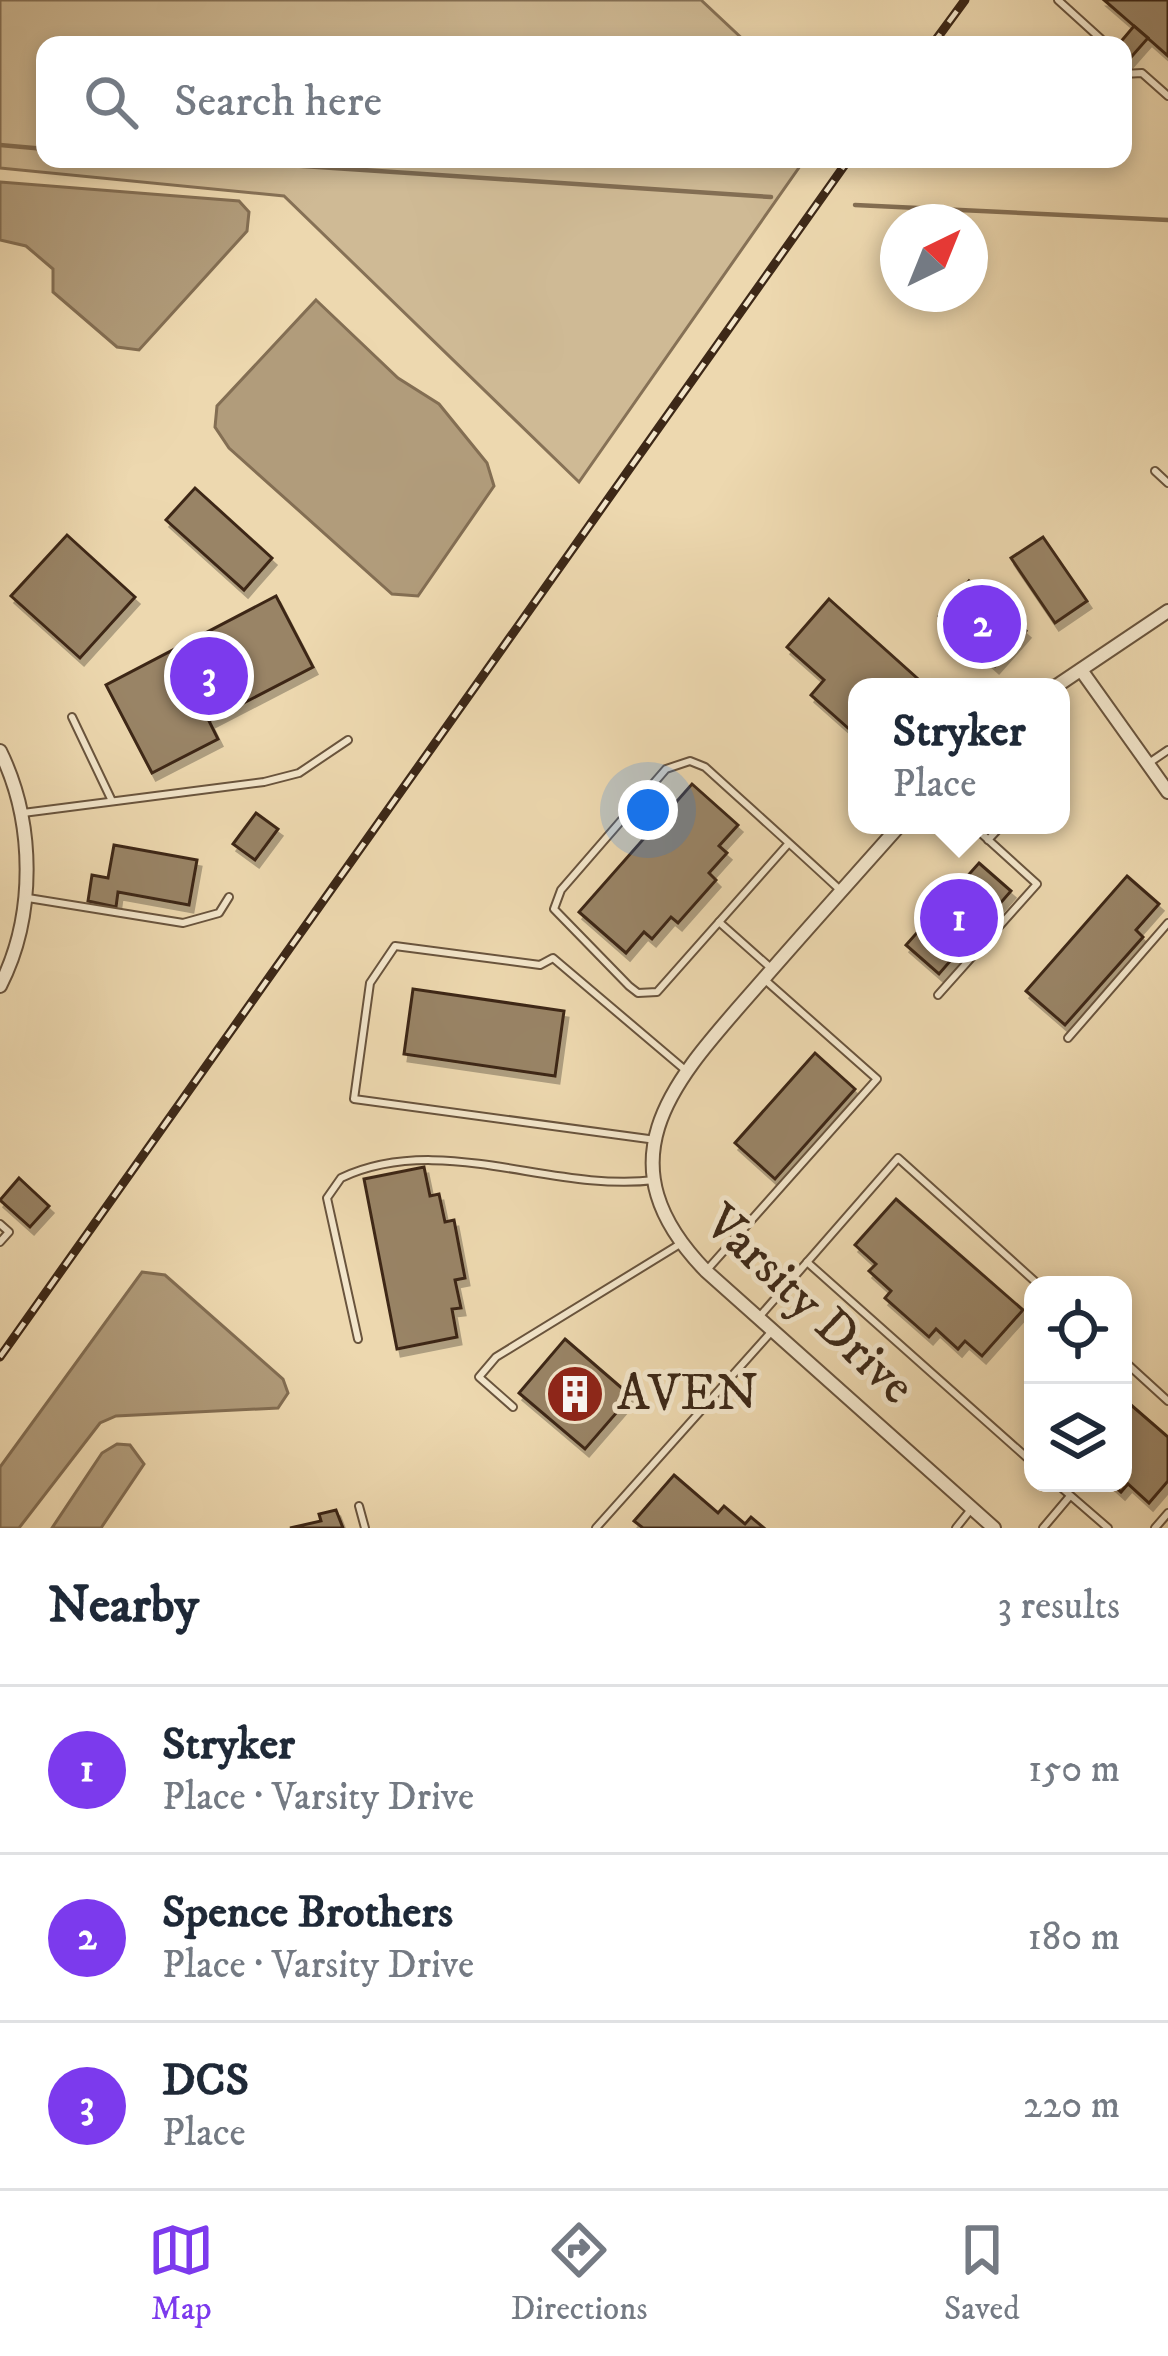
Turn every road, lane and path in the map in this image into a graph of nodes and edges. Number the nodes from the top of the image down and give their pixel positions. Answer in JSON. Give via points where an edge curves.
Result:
{"nodes":[{"id":1,"x":1058,"y":0,"type":"edge"},
{"id":2,"x":1098,"y":36,"type":"edge"},
{"id":3,"x":1132,"y":74,"type":"edge"},
{"id":4,"x":1168,"y":96,"type":"edge"},
{"id":5,"x":1155,"y":471,"type":"dead end"},
{"id":6,"x":1168,"y":483,"type":"edge"},
{"id":7,"x":1168,"y":611,"type":"edge"},
{"id":8,"x":1081,"y":670,"type":"junction"},
{"id":9,"x":1069,"y":678,"type":"edge"},
{"id":10,"x":72,"y":717,"type":"dead end"},
{"id":11,"x":349,"y":740,"type":"dead end"},
{"id":12,"x":0,"y":751,"type":"edge"},
{"id":13,"x":1168,"y":751,"type":"edge"},
{"id":14,"x":1146,"y":766,"type":"junction"},
{"id":15,"x":1168,"y":792,"type":"edge"},
{"id":16,"x":112,"y":801,"type":"junction"},
{"id":17,"x":19,"y":813,"type":"junction"},
{"id":18,"x":892,"y":834,"type":"edge"},
{"id":19,"x":982,"y":834,"type":"edge"},
{"id":20,"x":994,"y":834,"type":"edge"},
{"id":21,"x":988,"y":840,"type":"junction"},
{"id":22,"x":788,"y":843,"type":"junction"},
{"id":23,"x":841,"y":891,"type":"junction"},
{"id":24,"x":229,"y":897,"type":"dead end"},
{"id":25,"x":28,"y":898,"type":"junction"},
{"id":26,"x":719,"y":922,"type":"junction"},
{"id":27,"x":1168,"y":922,"type":"edge"},
{"id":28,"x":768,"y":974,"type":"junction"},
{"id":29,"x":0,"y":986,"type":"edge"},
{"id":30,"x":938,"y":994,"type":"dead end"},
{"id":31,"x":1068,"y":1037,"type":"dead end"},
{"id":32,"x":684,"y":1069,"type":"junction"},
{"id":33,"x":656,"y":1140,"type":"junction"},
{"id":34,"x":655,"y":1180,"type":"junction"},
{"id":35,"x":0,"y":1224,"type":"edge"},
{"id":36,"x":0,"y":1242,"type":"edge"},
{"id":37,"x":680,"y":1244,"type":"junction"},
{"id":38,"x":807,"y":1262,"type":"junction"},
{"id":39,"x":706,"y":1271,"type":"junction"},
{"id":40,"x":1029,"y":1276,"type":"edge"},
{"id":41,"x":758,"y":1318,"type":"junction"},
{"id":42,"x":772,"y":1331,"type":"junction"},
{"id":43,"x":358,"y":1340,"type":"dead end"},
{"id":44,"x":1132,"y":1368,"type":"edge"},
{"id":45,"x":1168,"y":1401,"type":"edge"},
{"id":46,"x":512,"y":1407,"type":"dead end"},
{"id":47,"x":1024,"y":1455,"type":"edge"},
{"id":48,"x":1066,"y":1492,"type":"edge"},
{"id":49,"x":1070,"y":1496,"type":"junction"},
{"id":50,"x":359,"y":1506,"type":"dead end"},
{"id":51,"x":972,"y":1508,"type":"junction"},
{"id":52,"x":1168,"y":1513,"type":"edge"},
{"id":53,"x":365,"y":1528,"type":"edge"},
{"id":54,"x":596,"y":1528,"type":"edge"},
{"id":55,"x":956,"y":1528,"type":"edge"},
{"id":56,"x":994,"y":1528,"type":"edge"},
{"id":57,"x":1043,"y":1528,"type":"edge"},
{"id":58,"x":1108,"y":1528,"type":"edge"},
{"id":59,"x":1155,"y":1528,"type":"edge"}],
"edges":[{"from":1,"to":2,"type":"lane"},
{"from":3,"to":4,"type":"lane"},
{"from":5,"to":6,"type":"lane"},
{"from":7,"to":8,"type":"street"},
{"from":8,"to":9,"type":"street"},
{"from":8,"to":14,"type":"street"},
{"from":10,"to":16,"type":"lane"},
{"from":11,"to":16,"type":"lane","via":[[299,773]]},
{"from":12,"to":17,"type":"street"},
{"from":13,"to":14,"type":"lane"},
{"from":14,"to":15,"type":"street"},
{"from":16,"to":17,"type":"lane"},
{"from":17,"to":25,"type":"street"},
{"from":18,"to":23,"type":"street","name":"Varsity Drive"},
{"from":19,"to":21,"type":"lane"},
{"from":20,"to":21,"type":"lane"},
{"from":21,"to":30,"type":"lane","via":[[1037,884]]},
{"from":22,"to":23,"type":"lane"},
{"from":22,"to":26,"type":"lane"},
{"from":22,"to":26,"type":"lane","via":[[704,767],[678,762],[554,899],[559,920],[638,993],[657,992]]},
{"from":23,"to":28,"type":"street","name":"Varsity Drive"},
{"from":24,"to":25,"type":"lane","via":[[219,913],[184,922]]},
{"from":25,"to":29,"type":"street"},
{"from":26,"to":28,"type":"lane"},
{"from":27,"to":31,"type":"lane"},
{"from":28,"to":32,"type":"street","name":"Varsity Drive"},
{"from":28,"to":39,"type":"lane","via":[[877,1079]]},
{"from":32,"to":33,"type":"street","name":"Varsity Drive"},
{"from":32,"to":33,"type":"lane","via":[[553,958],[540,965],[395,946],[370,982],[354,1099]]},
{"from":33,"to":34,"type":"street","name":"Varsity Drive"},
{"from":34,"to":37,"type":"street","name":"Varsity Drive"},
{"from":34,"to":43,"type":"lane","via":[[435,1158],[341,1178],[327,1198]]},
{"from":35,"to":36,"type":"lane","via":[[9,1232]]},
{"from":37,"to":39,"type":"street","name":"Varsity Drive"},
{"from":37,"to":46,"type":"lane","via":[[496,1358],[478,1377]]},
{"from":38,"to":40,"type":"lane","via":[[898,1158]]},
{"from":38,"to":41,"type":"lane"},
{"from":38,"to":47,"type":"lane"},
{"from":39,"to":41,"type":"street","name":"Varsity Drive"},
{"from":41,"to":42,"type":"street","name":"Varsity Drive"},
{"from":42,"to":51,"type":"street","name":"Varsity Drive"},
{"from":42,"to":54,"type":"lane"},
{"from":44,"to":45,"type":"lane"},
{"from":48,"to":49,"type":"lane"},
{"from":49,"to":57,"type":"lane"},
{"from":49,"to":58,"type":"lane"},
{"from":50,"to":53,"type":"lane"},
{"from":51,"to":55,"type":"lane"},
{"from":51,"to":56,"type":"street","name":"Varsity Drive"},
{"from":52,"to":59,"type":"lane"}]}
